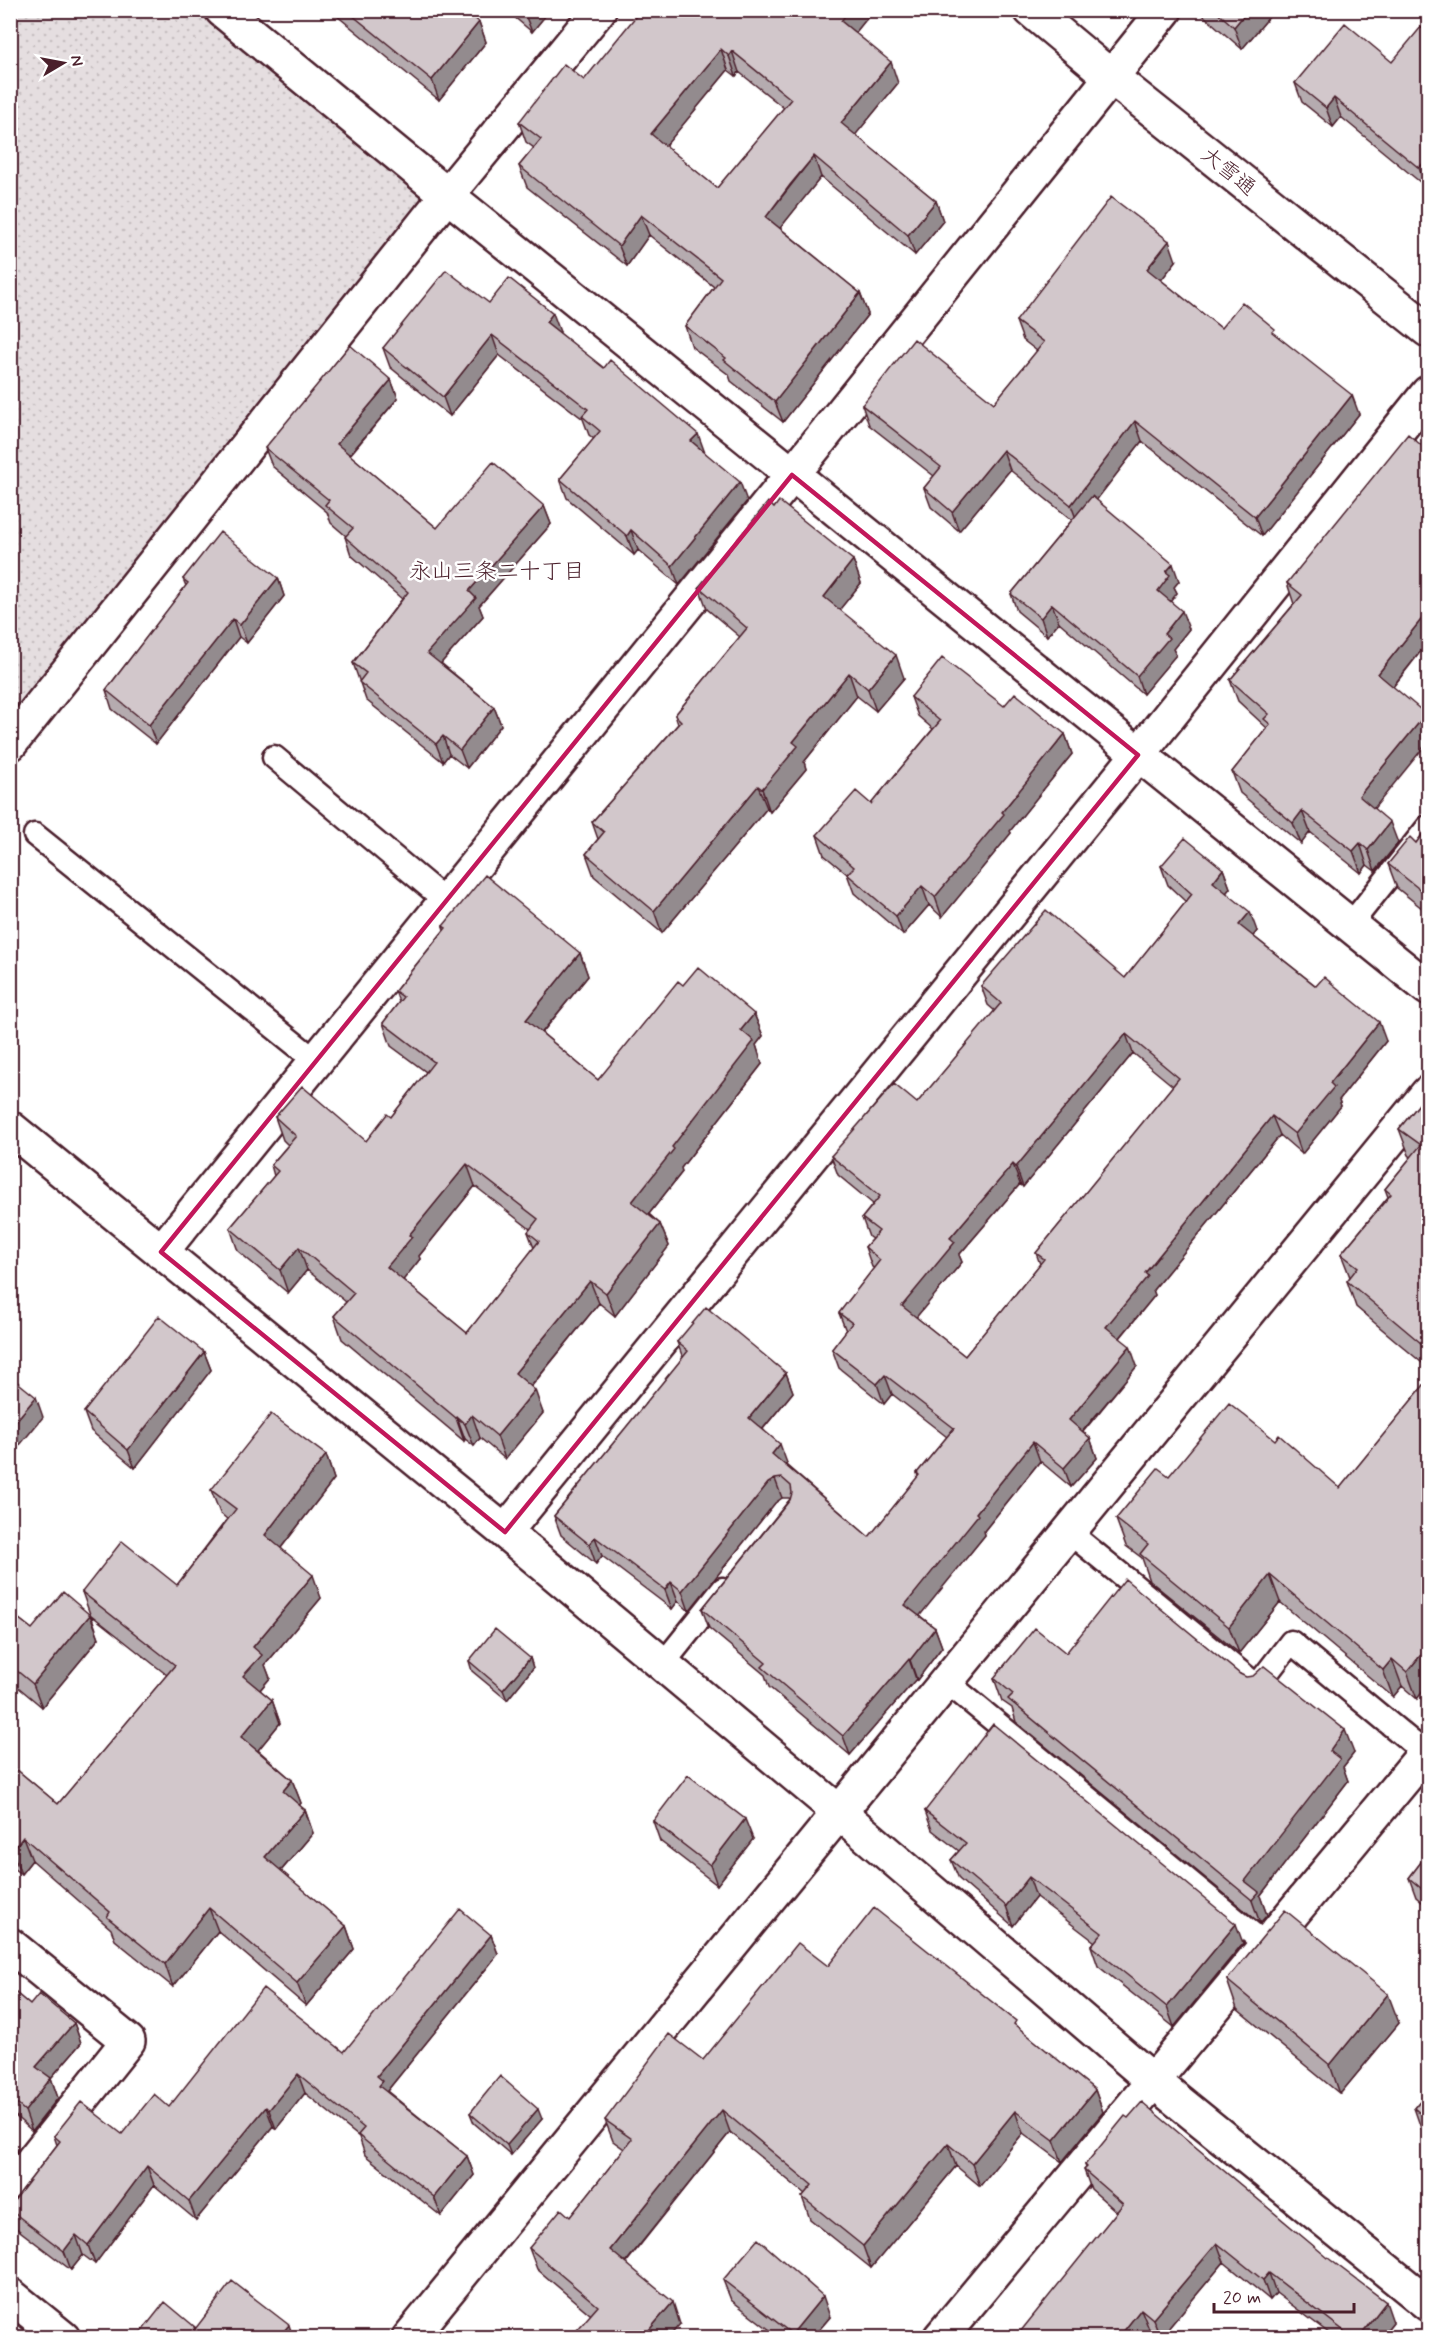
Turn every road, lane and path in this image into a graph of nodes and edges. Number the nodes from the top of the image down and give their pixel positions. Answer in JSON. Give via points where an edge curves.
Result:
{"nodes":[{"id":1,"x":222,"y":10,"type":"edge"},
{"id":2,"x":599,"y":10,"type":"edge"},
{"id":3,"x":1031,"y":10,"type":"edge"},
{"id":4,"x":1165,"y":10,"type":"edge"},
{"id":5,"x":1110,"y":76,"type":"junction"},
{"id":6,"x":447,"y":195,"type":"junction"},
{"id":7,"x":1428,"y":330,"type":"edge"},
{"id":8,"x":1428,"y":393,"type":"edge"},
{"id":9,"x":792,"y":475,"type":"junction"},
{"id":10,"x":10,"y":744,"type":"edge"},
{"id":11,"x":1138,"y":755,"type":"junction"},
{"id":12,"x":274,"y":757,"type":"dead end"},
{"id":13,"x":1428,"y":827,"type":"edge"},
{"id":14,"x":35,"y":835,"type":"dead end"},
{"id":15,"x":446,"y":901,"type":"junction"},
{"id":16,"x":1350,"y":925,"type":"junction"},
{"id":17,"x":1428,"y":988,"type":"edge"},
{"id":18,"x":316,"y":1061,"type":"junction"},
{"id":19,"x":1428,"y":1093,"type":"edge"},
{"id":20,"x":13,"y":1135,"type":"edge"},
{"id":21,"x":161,"y":1252,"type":"junction"},
{"id":22,"x":505,"y":1532,"type":"junction"},
{"id":23,"x":1069,"y":1532,"type":"junction"},
{"id":24,"x":735,"y":1574,"type":"edge"},
{"id":25,"x":663,"y":1665,"type":"junction"},
{"id":26,"x":947,"y":1682,"type":"junction"},
{"id":27,"x":1427,"y":1751,"type":"edge"},
{"id":28,"x":839,"y":1812,"type":"junction"},
{"id":29,"x":1265,"y":1944,"type":"junction"},
{"id":30,"x":10,"y":1945,"type":"edge"},
{"id":31,"x":1152,"y":2080,"type":"junction"},
{"id":32,"x":10,"y":2189,"type":"edge"},
{"id":33,"x":10,"y":2295,"type":"edge"},
{"id":34,"x":1428,"y":2304,"type":"edge"},
{"id":35,"x":63,"y":2337,"type":"edge"},
{"id":36,"x":409,"y":2337,"type":"edge"},
{"id":37,"x":940,"y":2337,"type":"edge"}],
"edges":[{"from":1,"to":6,"type":"main road"},
{"from":2,"to":6,"type":"main road"},
{"from":3,"to":5,"type":"main road","name":"大雪通"},
{"from":4,"to":5,"type":"main road"},
{"from":5,"to":7,"type":"main road","name":"大雪通"},
{"from":5,"to":9,"type":"main road"},
{"from":6,"to":9,"type":"main road"},
{"from":6,"to":10,"type":"main road"},
{"from":8,"to":11,"type":"main road"},
{"from":9,"to":11,"type":"main road"},
{"from":9,"to":15,"type":"main road"},
{"from":11,"to":16,"type":"main road"},
{"from":11,"to":22,"type":"main road"},
{"from":12,"to":15,"type":"lane"},
{"from":13,"to":16,"type":"lane"},
{"from":14,"to":18,"type":"lane"},
{"from":15,"to":18,"type":"main road"},
{"from":16,"to":17,"type":"main road"},
{"from":18,"to":21,"type":"main road"},
{"from":19,"to":23,"type":"main road"},
{"from":20,"to":21,"type":"main road"},
{"from":21,"to":22,"type":"main road"},
{"from":22,"to":25,"type":"main road"},
{"from":23,"to":26,"type":"main road"},
{"from":23,"to":27,"type":"lane","via":[[1257,1686],[1291,1642]]},
{"from":24,"to":25,"type":"lane"},
{"from":25,"to":28,"type":"main road"},
{"from":26,"to":28,"type":"main road"},
{"from":26,"to":29,"type":"lane"},
{"from":27,"to":29,"type":"main road"},
{"from":28,"to":31,"type":"main road"},
{"from":28,"to":36,"type":"main road"},
{"from":29,"to":31,"type":"main road"},
{"from":30,"to":32,"type":"main road","via":[[128,2041]]},
{"from":31,"to":34,"type":"main road"},
{"from":31,"to":37,"type":"main road"},
{"from":33,"to":35,"type":"main road"}]}
